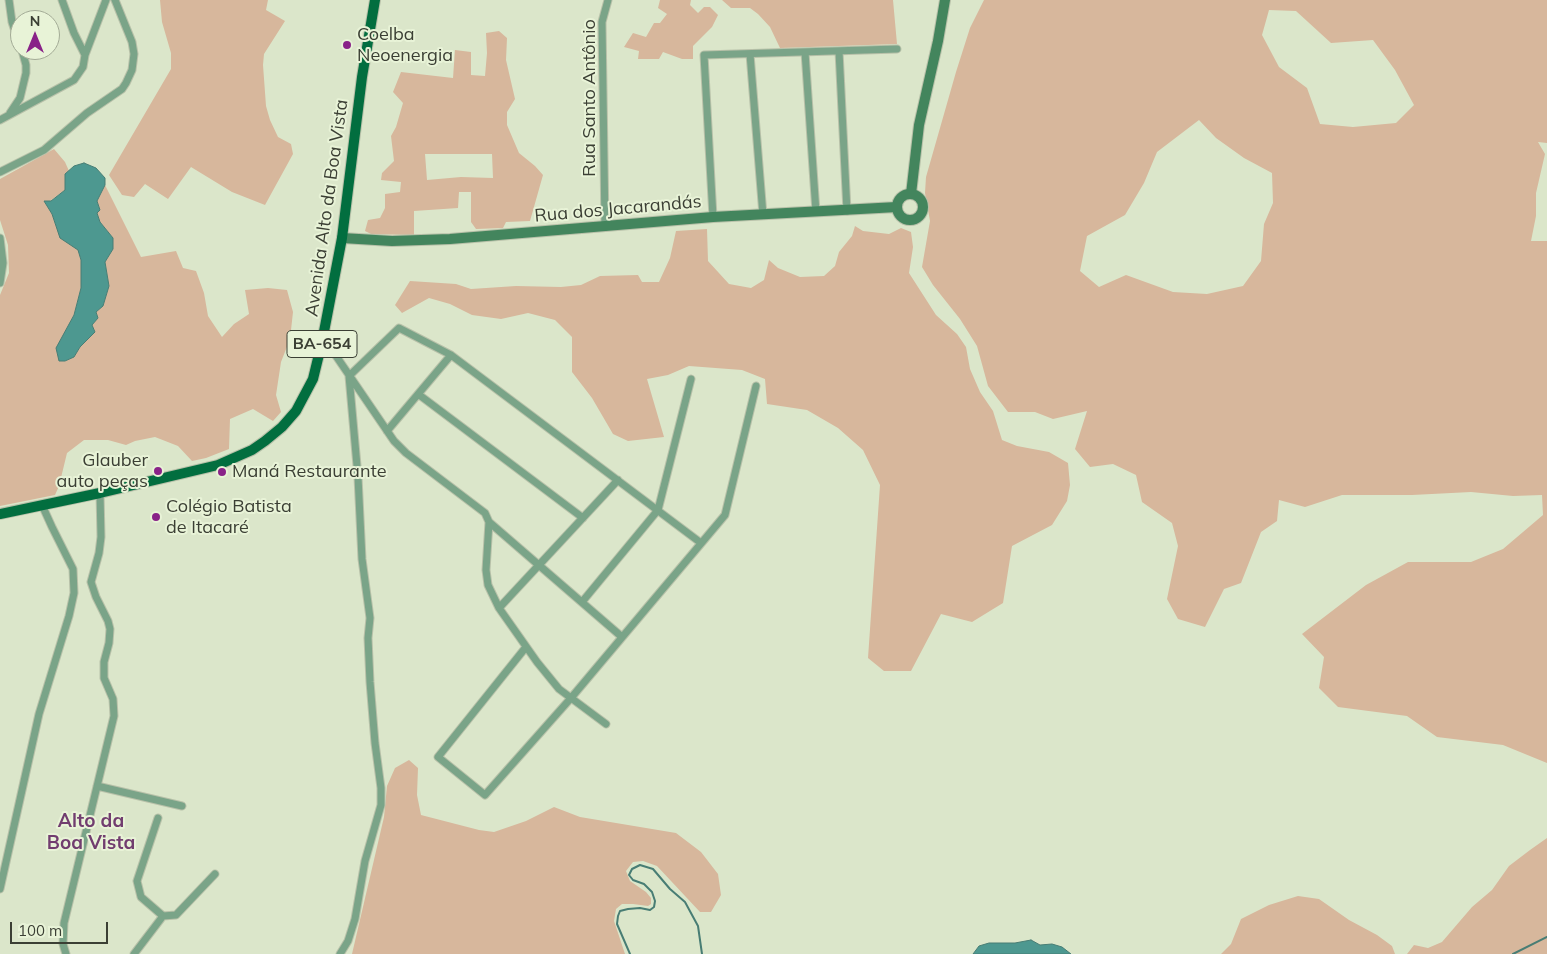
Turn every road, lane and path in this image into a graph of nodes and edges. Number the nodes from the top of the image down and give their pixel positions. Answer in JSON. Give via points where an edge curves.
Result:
{"nodes":[{"id":1,"x":62,"y":0,"type":"edge"},
{"id":2,"x":106,"y":0,"type":"edge"},
{"id":3,"x":115,"y":0,"type":"edge"},
{"id":4,"x":374,"y":0,"type":"edge"},
{"id":5,"x":608,"y":0,"type":"edge"},
{"id":6,"x":945,"y":0,"type":"edge"},
{"id":7,"x":897,"y":49,"type":"dead end"},
{"id":8,"x":839,"y":51,"type":"junction"},
{"id":9,"x":805,"y":52,"type":"junction"},
{"id":10,"x":750,"y":54,"type":"junction"},
{"id":11,"x":85,"y":55,"type":"junction"},
{"id":12,"x":25,"y":60,"type":"edge"},
{"id":13,"x":10,"y":113,"type":"junction"},
{"id":14,"x":0,"y":120,"type":"edge"},
{"id":15,"x":0,"y":172,"type":"edge"},
{"id":16,"x":911,"y":194,"type":"junction"},
{"id":17,"x":897,"y":208,"type":"junction"},
{"id":18,"x":847,"y":211,"type":"junction"},
{"id":19,"x":816,"y":212,"type":"junction"},
{"id":20,"x":763,"y":214,"type":"junction"},
{"id":21,"x":713,"y":217,"type":"junction"},
{"id":22,"x":605,"y":227,"type":"junction"},
{"id":23,"x":0,"y":238,"type":"edge"},
{"id":24,"x":342,"y":238,"type":"junction"},
{"id":25,"x":0,"y":283,"type":"edge"},
{"id":26,"x":322,"y":342,"type":"junction"},
{"id":27,"x":451,"y":355,"type":"junction"},
{"id":28,"x":349,"y":376,"type":"junction"},
{"id":29,"x":691,"y":379,"type":"dead end"},
{"id":30,"x":756,"y":386,"type":"dead end"},
{"id":31,"x":418,"y":394,"type":"junction"},
{"id":32,"x":386,"y":431,"type":"junction"},
{"id":33,"x":618,"y":480,"type":"junction"},
{"id":34,"x":100,"y":493,"type":"junction"},
{"id":35,"x":42,"y":505,"type":"junction"},
{"id":36,"x":658,"y":510,"type":"junction"},
{"id":37,"x":0,"y":514,"type":"edge"},
{"id":38,"x":583,"y":518,"type":"junction"},
{"id":39,"x":489,"y":522,"type":"junction"},
{"id":40,"x":701,"y":543,"type":"junction"},
{"id":41,"x":539,"y":565,"type":"junction"},
{"id":42,"x":582,"y":602,"type":"junction"},
{"id":43,"x":499,"y":608,"type":"junction"},
{"id":44,"x":622,"y":637,"type":"junction"},
{"id":45,"x":526,"y":647,"type":"junction"},
{"id":46,"x":571,"y":698,"type":"junction"},
{"id":47,"x":606,"y":724,"type":"dead end"},
{"id":48,"x":97,"y":786,"type":"junction"},
{"id":49,"x":182,"y":806,"type":"dead end"},
{"id":50,"x":158,"y":818,"type":"dead end"},
{"id":51,"x":216,"y":874,"type":"dead end"},
{"id":52,"x":0,"y":889,"type":"edge"},
{"id":53,"x":163,"y":916,"type":"junction"},
{"id":54,"x":66,"y":954,"type":"edge"},
{"id":55,"x":134,"y":954,"type":"edge"},
{"id":56,"x":340,"y":954,"type":"edge"}],
"edges":[{"from":1,"to":11,"type":"street"},
{"from":2,"to":11,"type":"street"},
{"from":3,"to":15,"type":"street","via":[[134,54],[132,70],[122,89],[87,113],[44,150]]},
{"from":4,"to":24,"type":"main road","name":"Avenida Alto da Boa Vista","number":"BA-654"},
{"from":5,"to":22,"type":"street","name":"Rua Santo Antônio","via":[[602,22]]},
{"from":6,"to":16,"type":"street","via":[[919,125]]},
{"from":7,"to":8,"type":"street"},
{"from":8,"to":9,"type":"street"},
{"from":8,"to":18,"type":"street"},
{"from":9,"to":10,"type":"street"},
{"from":9,"to":19,"type":"street"},
{"from":10,"to":20,"type":"street"},
{"from":10,"to":21,"type":"street","via":[[704,55]]},
{"from":11,"to":13,"type":"street","via":[[83,66],[74,80]]},
{"from":12,"to":13,"type":"street","via":[[26,74],[20,98]]},
{"from":13,"to":14,"type":"street"},
{"from":16,"to":17,"type":"street","via":[[901,198]]},
{"from":16,"to":17,"type":"street","via":[[923,202],[920,216],[914,220],[905,219]]},
{"from":17,"to":18,"type":"street","name":"Rua dos Jacarandás"},
{"from":18,"to":19,"type":"street","name":"Rua dos Jacarandás"},
{"from":19,"to":20,"type":"street","name":"Rua dos Jacarandás"},
{"from":20,"to":21,"type":"street","name":"Rua dos Jacarandás"},
{"from":21,"to":22,"type":"street","name":"Rua dos Jacarandás"},
{"from":22,"to":24,"type":"street","name":"Rua dos Jacarandás","via":[[450,239],[392,241]]},
{"from":23,"to":25,"type":"street","via":[[3,263]]},
{"from":24,"to":26,"type":"main road","name":"Avenida Alto da Boa Vista","number":"BA-654"},
{"from":26,"to":28,"type":"street","via":[[332,350]]},
{"from":26,"to":34,"type":"main road","name":"Avenida Alto da Boa Vista","number":"BA-654","via":[[313,379],[296,411],[282,427],[252,450],[218,465]]},
{"from":27,"to":28,"type":"street","via":[[398,328]]},
{"from":27,"to":31,"type":"street"},
{"from":27,"to":33,"type":"street"},
{"from":28,"to":32,"type":"street"},
{"from":28,"to":56,"type":"street","via":[[362,559],[370,618],[370,682],[381,805],[365,861],[355,919],[348,942]]},
{"from":29,"to":36,"type":"street"},
{"from":30,"to":40,"type":"street","via":[[725,515]]},
{"from":31,"to":32,"type":"street"},
{"from":31,"to":38,"type":"street"},
{"from":32,"to":39,"type":"street","via":[[406,453],[485,513]]},
{"from":33,"to":36,"type":"street"},
{"from":33,"to":38,"type":"street"},
{"from":34,"to":35,"type":"main road","name":"Avenida Alto da Boa Vista","number":"BA-654"},
{"from":34,"to":48,"type":"street","via":[[102,537],[91,582],[110,629],[104,678],[115,708]]},
{"from":35,"to":37,"type":"main road","number":"BA-654"},
{"from":35,"to":52,"type":"street","via":[[73,569],[74,593],[40,714]]},
{"from":36,"to":40,"type":"street"},
{"from":36,"to":42,"type":"street"},
{"from":38,"to":41,"type":"street"},
{"from":39,"to":41,"type":"street"},
{"from":39,"to":43,"type":"street","via":[[486,570],[488,585]]},
{"from":40,"to":44,"type":"street"},
{"from":41,"to":42,"type":"street"},
{"from":41,"to":43,"type":"street"},
{"from":42,"to":44,"type":"street"},
{"from":43,"to":45,"type":"street"},
{"from":44,"to":46,"type":"street"},
{"from":45,"to":46,"type":"street"},
{"from":45,"to":46,"type":"street","via":[[438,757],[485,795]]},
{"from":46,"to":47,"type":"street"},
{"from":48,"to":49,"type":"street"},
{"from":48,"to":54,"type":"street","via":[[63,929]]},
{"from":50,"to":53,"type":"street","via":[[137,881],[141,897]]},
{"from":51,"to":53,"type":"street","via":[[176,915]]},
{"from":53,"to":55,"type":"street"}]}
